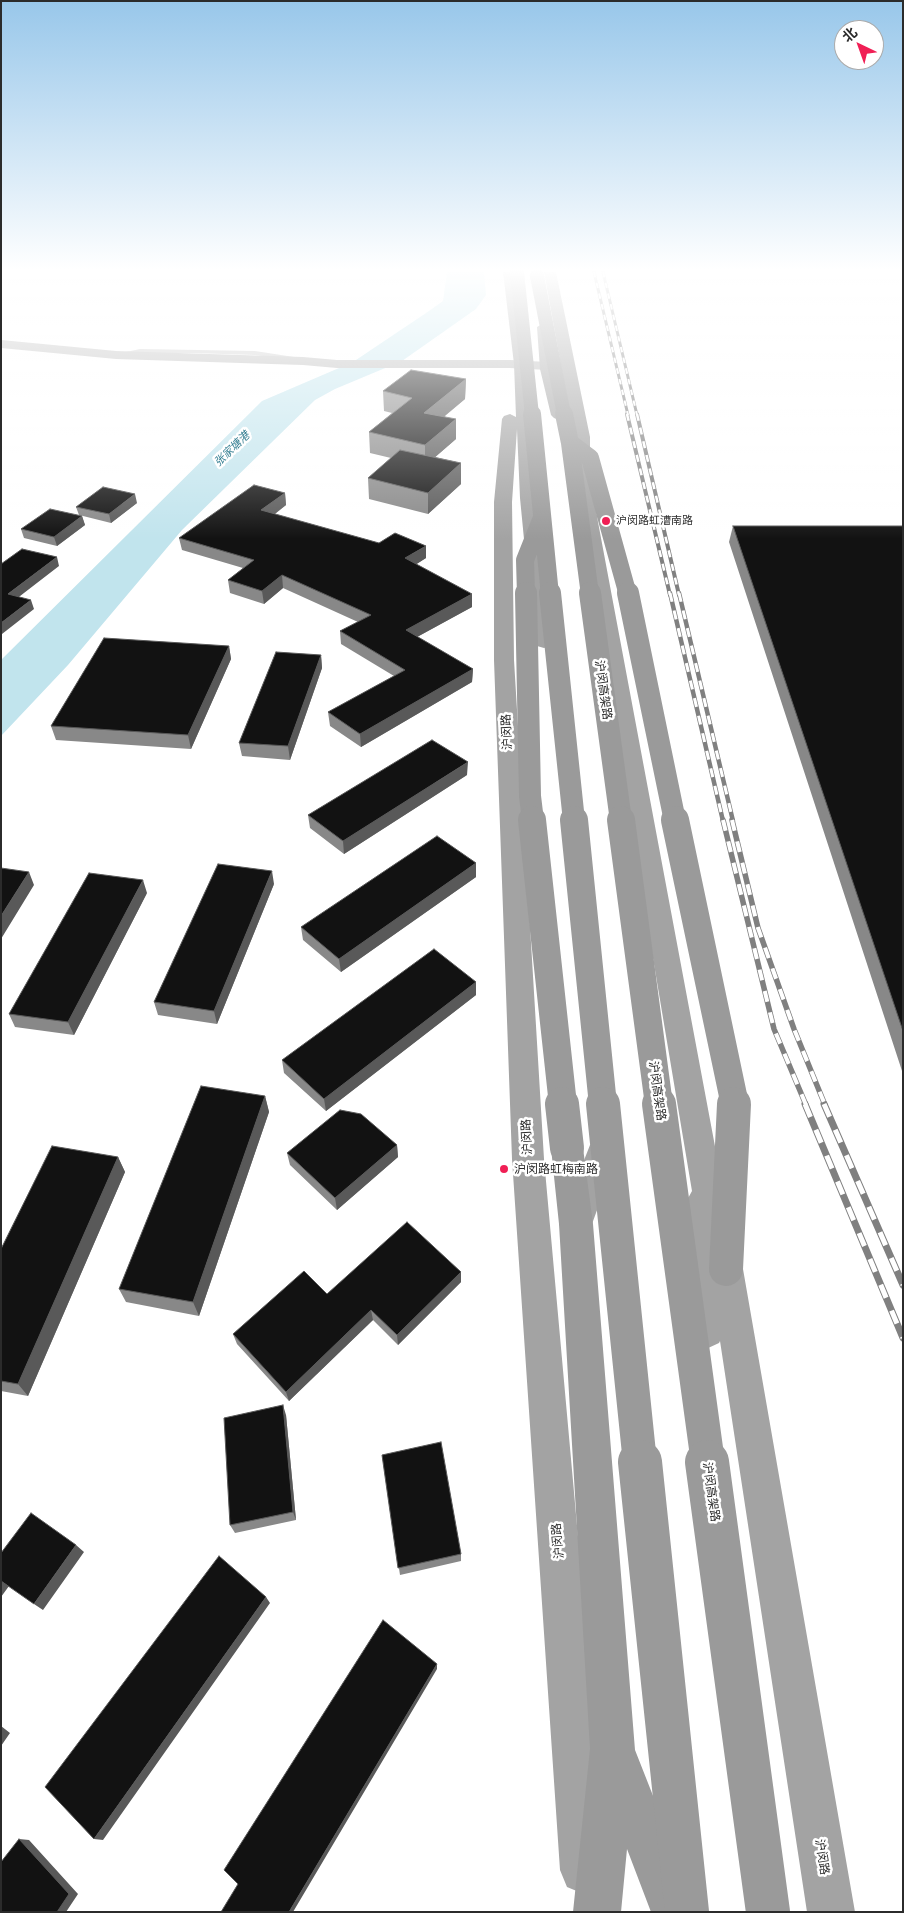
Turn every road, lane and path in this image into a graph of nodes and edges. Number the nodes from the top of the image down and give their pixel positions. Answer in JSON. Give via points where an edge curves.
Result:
{"nodes":[{"id":1,"x":116,"y":361,"type":"edge"},
{"id":2,"x":306,"y":361,"type":"edge"},
{"id":3,"x":516,"y":361,"type":"edge"},
{"id":4,"x":534,"y":361,"type":"edge"},
{"id":5,"x":546,"y":361,"type":"edge"},
{"id":6,"x":552,"y":361,"type":"edge"},
{"id":7,"x":565,"y":361,"type":"edge"},
{"id":8,"x":547,"y":367,"type":"junction"},
{"id":9,"x":567,"y":367,"type":"junction"},
{"id":10,"x":394,"y":368,"type":"junction"},
{"id":11,"x":516,"y":368,"type":"junction"},
{"id":12,"x":510,"y":421,"type":"junction"},
{"id":13,"x":570,"y":443,"type":"junction"},
{"id":14,"x":526,"y":469,"type":"junction"},
{"id":15,"x":582,"y":472,"type":"junction"},
{"id":16,"x":535,"y":507,"type":"junction"},
{"id":17,"x":504,"y":541,"type":"junction"},
{"id":18,"x":584,"y":1151,"type":"junction"},
{"id":19,"x":704,"y":1173,"type":"junction"},
{"id":20,"x":576,"y":1224,"type":"joint"},
{"id":21,"x":726,"y":1268,"type":"junction"},
{"id":22,"x":612,"y":1749,"type":"junction"},
{"id":23,"x":678,"y":1910,"type":"edge"},
{"id":24,"x":588,"y":1912,"type":"edge"},
{"id":25,"x":597,"y":1912,"type":"edge"},
{"id":26,"x":760,"y":1912,"type":"edge"},
{"id":27,"x":768,"y":1912,"type":"edge"},
{"id":28,"x":831,"y":1912,"type":"edge"}],
"edges":[{"from":1,"to":10,"type":"main road","via":[[324,370]]},
{"from":2,"to":10,"type":"main road"},
{"from":3,"to":11,"type":"main road","name":"沪闵路"},
{"from":4,"to":16,"type":"highway","bridge":true},
{"from":5,"to":8,"type":"main road","name":"沪闵路"},
{"from":6,"to":13,"type":"highway","name":"沪闵高架路","bridge":true},
{"from":7,"to":9,"type":"main road","name":"沪闵路"},
{"from":8,"to":9,"type":"main road"},
{"from":8,"to":11,"type":"main road"},
{"from":8,"to":15,"type":"main road","name":"沪闵路","via":[[564,438]]},
{"from":9,"to":15,"type":"main road","name":"沪闵路","via":[[582,437]]},
{"from":10,"to":11,"type":"main road"},
{"from":11,"to":12,"type":"main road","name":"沪闵路"},
{"from":11,"to":14,"type":"main road","name":"沪闵路"},
{"from":12,"to":14,"type":"main road","name":"沪闵路"},
{"from":12,"to":17,"type":"main road","name":"沪闵路","via":[[503,502]]},
{"from":13,"to":21,"type":"highway","bridge":true,"via":[[590,458],[625,581],[736,1107]]},
{"from":13,"to":27,"type":"highway","name":"沪闵高架路","bridge":true},
{"from":14,"to":16,"type":"main road","name":"沪闵路"},
{"from":15,"to":19,"type":"main road","name":"沪闵路"},
{"from":16,"to":17,"type":"main road"},
{"from":16,"to":18,"type":"main road","name":"沪闵路"},
{"from":16,"to":18,"type":"highway","bridge":true,"via":[[525,560],[530,796]]},
{"from":16,"to":23,"type":"highway","bridge":true},
{"from":17,"to":24,"type":"main road","name":"沪闵路","via":[[504,660],[528,1160]]},
{"from":18,"to":20,"type":"main road"},
{"from":18,"to":23,"type":"main road","name":"沪闵路"},
{"from":19,"to":21,"type":"main road","name":"沪闵路"},
{"from":19,"to":26,"type":"main road","via":[[699,1255]]},
{"from":20,"to":22,"type":"highway"},
{"from":21,"to":28,"type":"main road","name":"沪闵路"},
{"from":22,"to":23,"type":"highway"},
{"from":22,"to":25,"type":"highway"}]}
